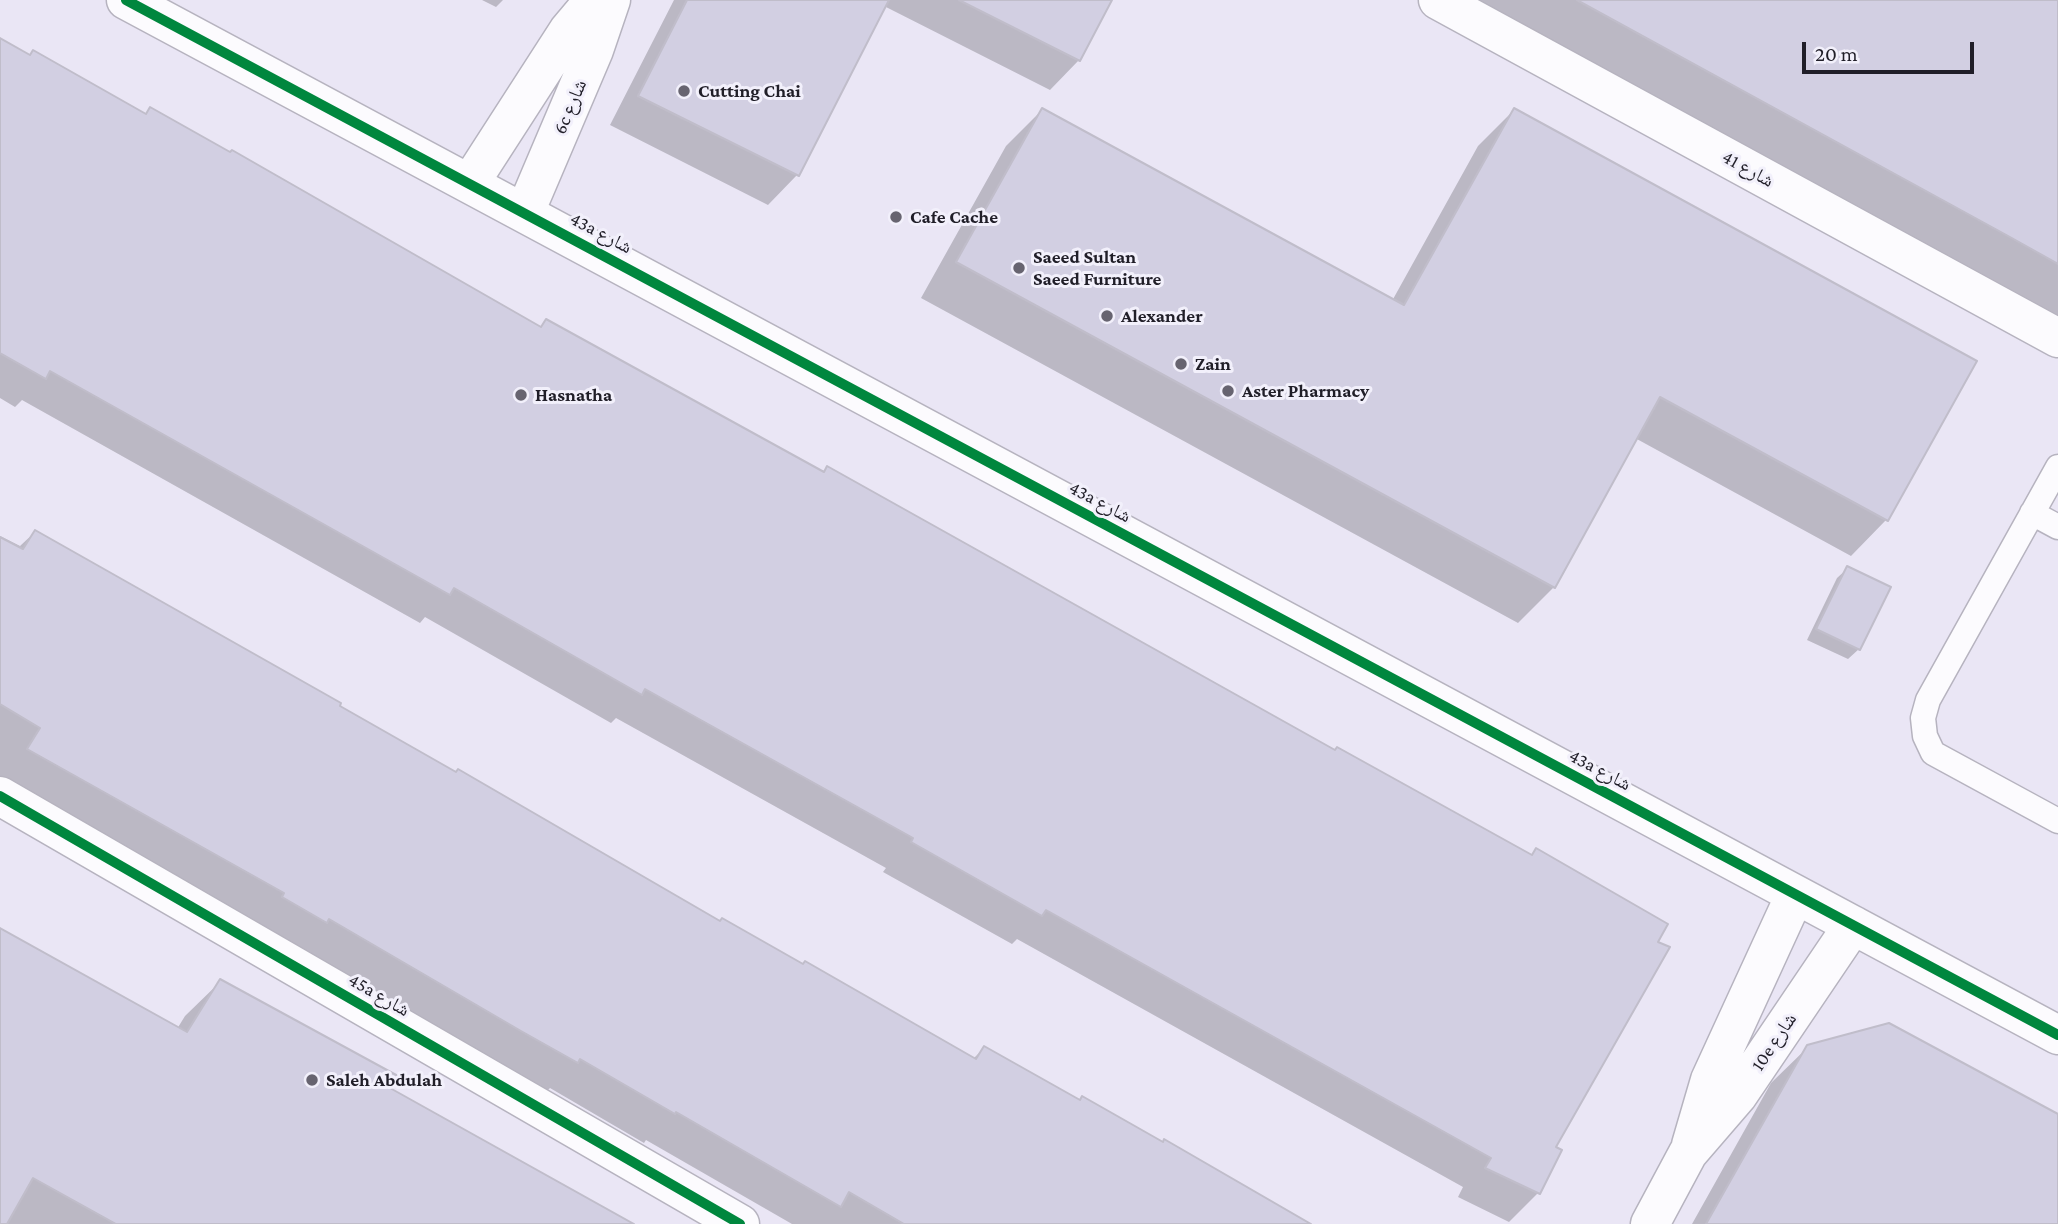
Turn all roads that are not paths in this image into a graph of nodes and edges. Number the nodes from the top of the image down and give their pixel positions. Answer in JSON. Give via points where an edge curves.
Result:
{"nodes":[{"id":1,"x":125,"y":0,"type":"edge"},
{"id":2,"x":594,"y":0,"type":"edge"},
{"id":3,"x":611,"y":0,"type":"edge"},
{"id":4,"x":1438,"y":0,"type":"edge"},
{"id":5,"x":470,"y":183,"type":"junction"},
{"id":6,"x":525,"y":212,"type":"junction"},
{"id":7,"x":2058,"y":338,"type":"edge"},
{"id":8,"x":2058,"y":467,"type":"edge"},
{"id":9,"x":2032,"y":513,"type":"junction"},
{"id":10,"x":2058,"y":527,"type":"edge"},
{"id":11,"x":0,"y":796,"type":"edge"},
{"id":12,"x":2058,"y":821,"type":"edge"},
{"id":13,"x":1796,"y":895,"type":"junction"},
{"id":14,"x":1853,"y":925,"type":"junction"},
{"id":15,"x":2058,"y":1035,"type":"edge"},
{"id":16,"x":1688,"y":1153,"type":"junction"},
{"id":17,"x":740,"y":1224,"type":"edge"},
{"id":18,"x":1650,"y":1224,"type":"edge"}],
"edges":[{"from":1,"to":5,"type":"street","name":"43a شارع"},
{"from":2,"to":5,"type":"street","name":"6c شارع","via":[[568,31]]},
{"from":3,"to":6,"type":"street","name":"6c شارع"},
{"from":4,"to":7,"type":"street","name":"شارع 41"},
{"from":5,"to":6,"type":"street","name":"43a شارع"},
{"from":6,"to":13,"type":"street","name":"43a شارع"},
{"from":8,"to":9,"type":"lane"},
{"from":9,"to":10,"type":"lane"},
{"from":9,"to":12,"type":"lane","via":[[1928,701],[1923,718],[1933,753]]},
{"from":11,"to":17,"type":"street","name":"45a شارع"},
{"from":13,"to":14,"type":"street","name":"43a شارع"},
{"from":13,"to":16,"type":"street","name":"10e شارع","via":[[1710,1080]]},
{"from":14,"to":15,"type":"street","name":"43a شارع"},
{"from":14,"to":16,"type":"street","name":"10e شارع","via":[[1738,1096]]},
{"from":16,"to":18,"type":"street","name":"10e شارع"}]}
